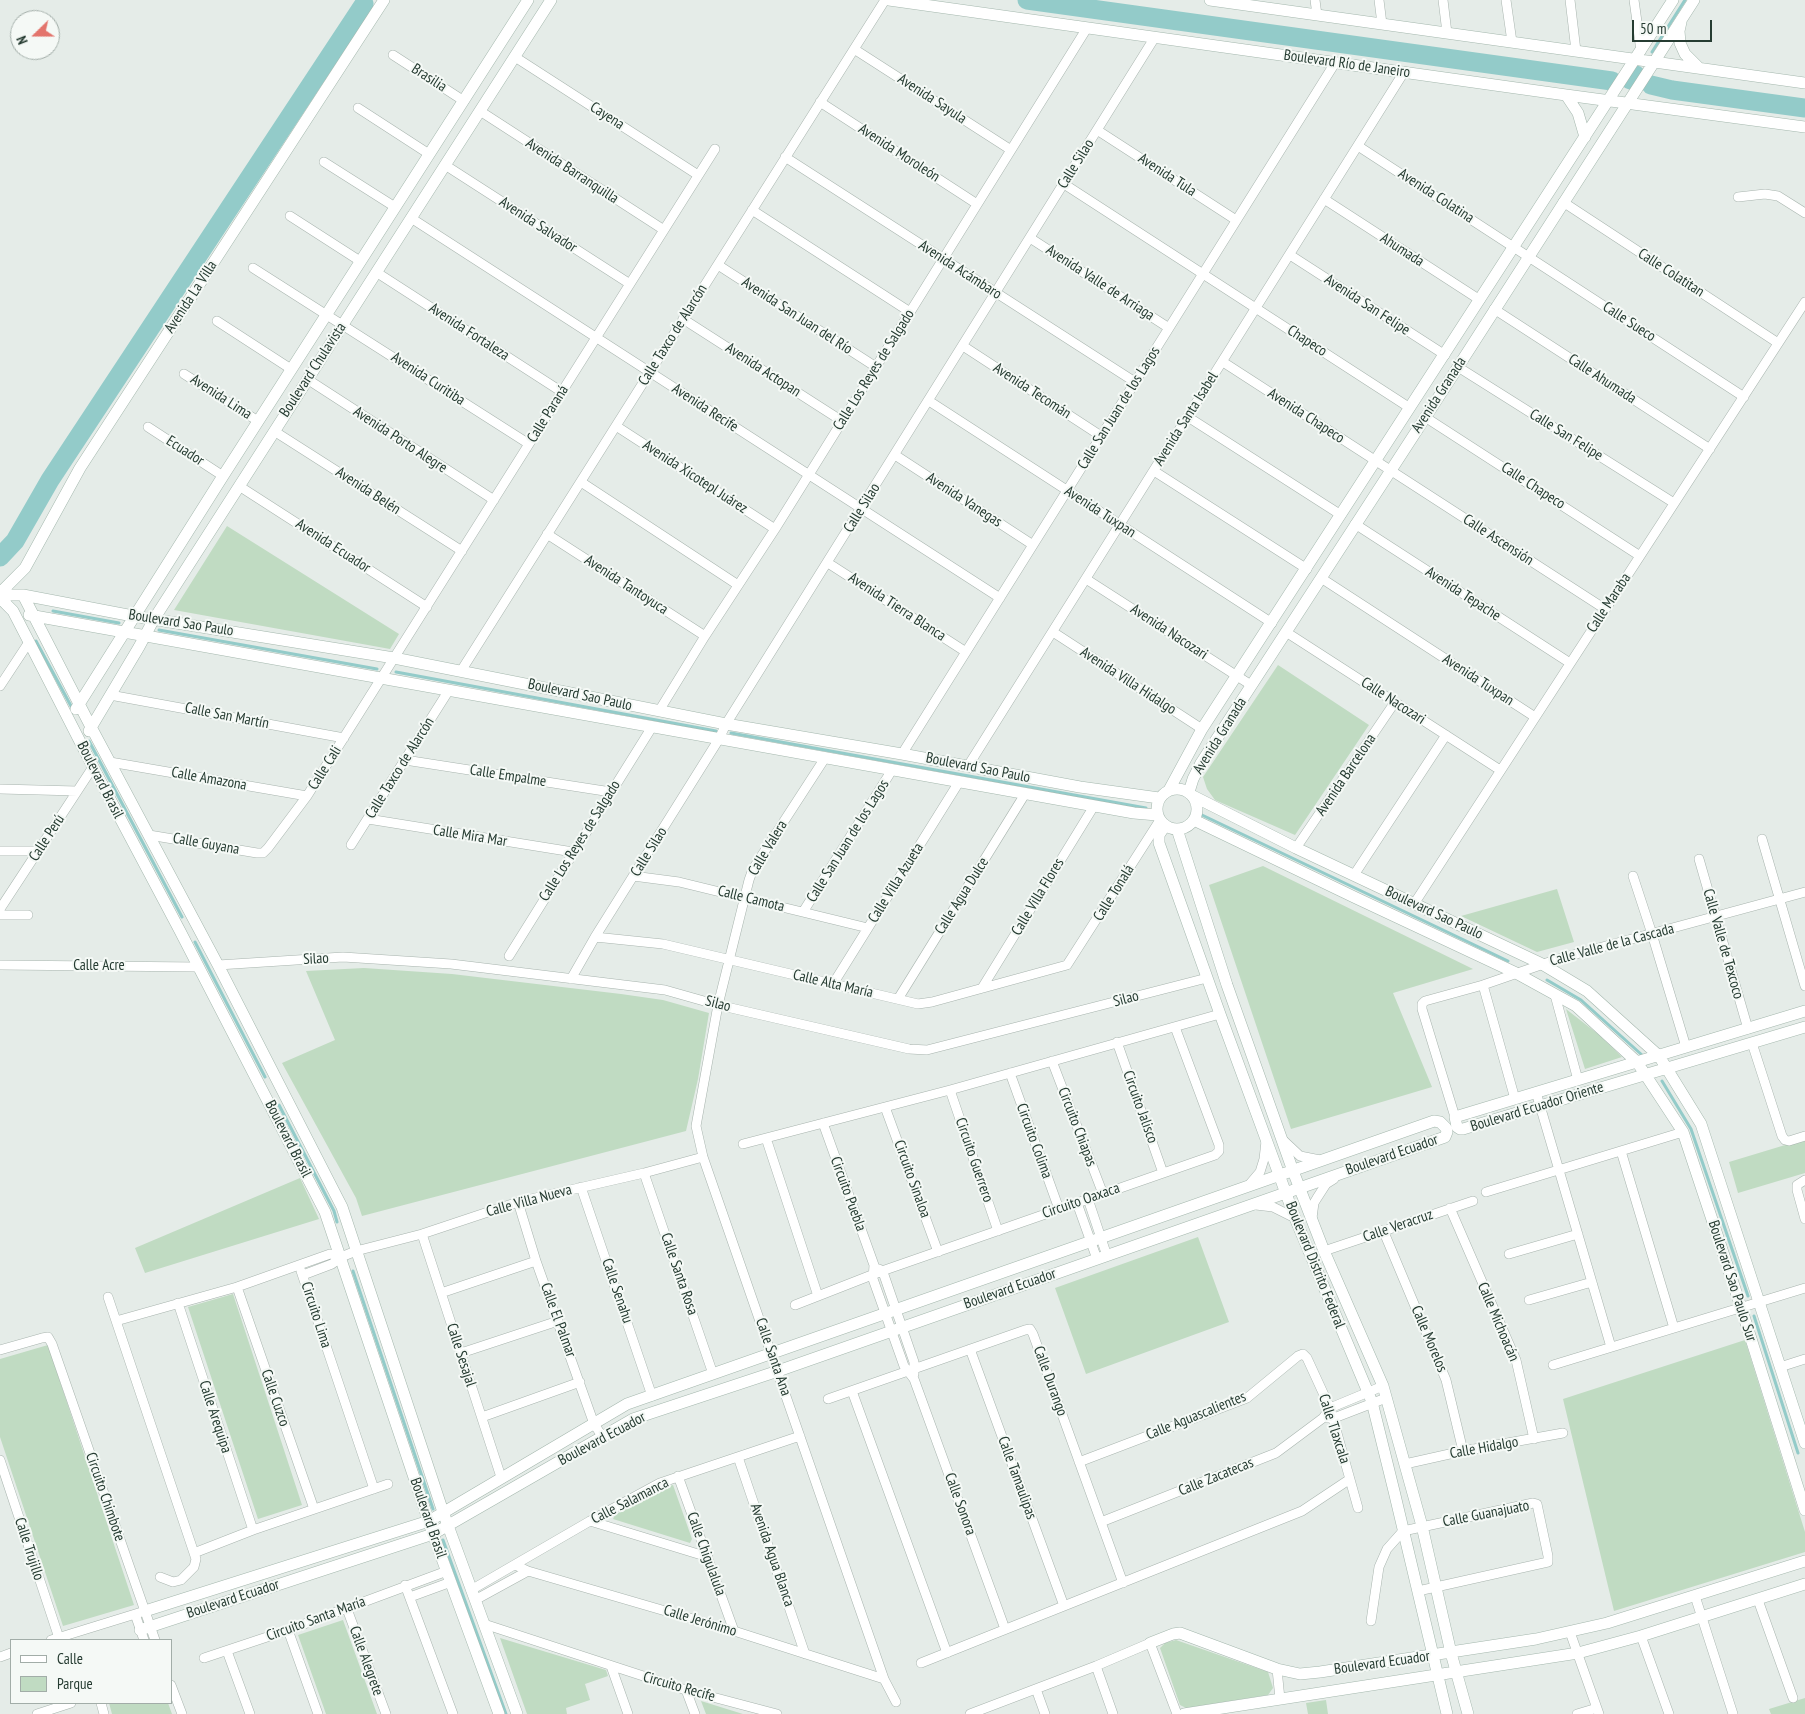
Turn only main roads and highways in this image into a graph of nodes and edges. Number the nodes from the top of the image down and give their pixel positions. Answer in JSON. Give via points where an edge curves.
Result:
{"nodes":[{"id":1,"x":384,"y":0,"type":"edge"},
{"id":2,"x":528,"y":0,"type":"edge"},
{"id":3,"x":552,"y":0,"type":"edge"},
{"id":4,"x":889,"y":0,"type":"edge"},
{"id":5,"x":1210,"y":0,"type":"edge"},
{"id":6,"x":1673,"y":0,"type":"edge"},
{"id":7,"x":1694,"y":0,"type":"edge"},
{"id":8,"x":1251,"y":3,"type":"edge"},
{"id":9,"x":1681,"y":19,"type":"junction"},
{"id":10,"x":1638,"y":55,"type":"junction"},
{"id":11,"x":1654,"y":62,"type":"junction"},
{"id":12,"x":1699,"y":68,"type":"junction"},
{"id":13,"x":1805,"y":83,"type":"edge"},
{"id":14,"x":1566,"y":95,"type":"junction"},
{"id":15,"x":1608,"y":101,"type":"junction"},
{"id":16,"x":1627,"y":104,"type":"junction"},
{"id":17,"x":1805,"y":127,"type":"edge"},
{"id":18,"x":1585,"y":137,"type":"junction"},
{"id":19,"x":23,"y":595,"type":"junction"},
{"id":20,"x":0,"y":596,"type":"edge"},
{"id":21,"x":13,"y":611,"type":"junction"},
{"id":22,"x":34,"y":616,"type":"junction"},
{"id":23,"x":134,"y":616,"type":"junction"},
{"id":24,"x":154,"y":619,"type":"junction"},
{"id":25,"x":123,"y":633,"type":"junction"},
{"id":26,"x":145,"y":636,"type":"junction"},
{"id":27,"x":80,"y":704,"type":"junction"},
{"id":28,"x":69,"y":720,"type":"junction"},
{"id":29,"x":91,"y":727,"type":"junction"},
{"id":30,"x":81,"y":743,"type":"junction"},
{"id":31,"x":1170,"y":790,"type":"junction"},
{"id":32,"x":1191,"y":794,"type":"junction"},
{"id":33,"x":1159,"y":798,"type":"junction"},
{"id":34,"x":1194,"y":820,"type":"junction"},
{"id":35,"x":1161,"y":821,"type":"junction"},
{"id":36,"x":1177,"y":830,"type":"junction"},
{"id":37,"x":195,"y":922,"type":"junction"},
{"id":38,"x":180,"y":931,"type":"junction"},
{"id":39,"x":1805,"y":1011,"type":"edge"},
{"id":40,"x":1805,"y":1027,"type":"edge"},
{"id":41,"x":1659,"y":1056,"type":"junction"},
{"id":42,"x":1637,"y":1062,"type":"junction"},
{"id":43,"x":1667,"y":1068,"type":"junction"},
{"id":44,"x":1646,"y":1074,"type":"junction"},
{"id":45,"x":1293,"y":1171,"type":"junction"},
{"id":46,"x":1279,"y":1176,"type":"junction"},
{"id":47,"x":1300,"y":1188,"type":"junction"},
{"id":48,"x":1286,"y":1193,"type":"junction"},
{"id":49,"x":1805,"y":1443,"type":"edge"},
{"id":50,"x":1805,"y":1510,"type":"edge"},
{"id":51,"x":443,"y":1512,"type":"junction"},
{"id":52,"x":429,"y":1520,"type":"junction"},
{"id":53,"x":448,"y":1525,"type":"junction"},
{"id":54,"x":433,"y":1534,"type":"junction"},
{"id":55,"x":1805,"y":1561,"type":"edge"},
{"id":56,"x":1805,"y":1584,"type":"edge"},
{"id":57,"x":140,"y":1613,"type":"road end"},
{"id":58,"x":145,"y":1632,"type":"edge"},
{"id":59,"x":1150,"y":1642,"type":"road end"},
{"id":60,"x":1451,"y":1653,"type":"junction"},
{"id":61,"x":1433,"y":1655,"type":"junction"},
{"id":62,"x":1457,"y":1672,"type":"junction"},
{"id":63,"x":1438,"y":1674,"type":"junction"},
{"id":64,"x":499,"y":1714,"type":"edge"},
{"id":65,"x":517,"y":1714,"type":"edge"},
{"id":66,"x":1184,"y":1714,"type":"edge"},
{"id":67,"x":1447,"y":1714,"type":"edge"},
{"id":68,"x":1468,"y":1714,"type":"edge"}],
"edges":[{"from":1,"to":20,"type":"main road","name":"Avenida La Villa","via":[[80,468],[25,568]]},
{"from":2,"to":23,"type":"main road","name":"Boulevard Chulavista"},
{"from":3,"to":24,"type":"main road","name":"Boulevard Chulavista"},
{"from":4,"to":14,"type":"main road","name":"Boulevard Río de Janeiro"},
{"from":5,"to":8,"type":"main road"},
{"from":6,"to":10,"type":"main road","name":"Avenida Granada"},
{"from":7,"to":9,"type":"main road","name":"Avenida Granada"},
{"from":8,"to":10,"type":"main road","via":[[1576,51]]},
{"from":9,"to":11,"type":"main road","name":"Avenida Granada"},
{"from":9,"to":12,"type":"main road","via":[[1680,43],[1685,54]]},
{"from":10,"to":11,"type":"main road"},
{"from":10,"to":15,"type":"main road","name":"Avenida Granada"},
{"from":11,"to":12,"type":"main road"},
{"from":11,"to":16,"type":"main road","name":"Avenida Granada"},
{"from":12,"to":13,"type":"main road"},
{"from":14,"to":15,"type":"main road","name":"Boulevard Río de Janeiro"},
{"from":14,"to":18,"type":"main road","via":[[1578,113]]},
{"from":15,"to":16,"type":"main road","name":"Boulevard Río de Janeiro"},
{"from":15,"to":18,"type":"main road","name":"Avenida Granada"},
{"from":16,"to":17,"type":"main road","name":"Boulevard Río de Janeiro"},
{"from":16,"to":32,"type":"main road","name":"Avenida Granada","via":[[1201,763],[1192,780]]},
{"from":18,"to":31,"type":"main road","name":"Avenida Granada","via":[[1202,729]]},
{"from":19,"to":20,"type":"main road","name":"Boulevard Sao Paulo"},
{"from":19,"to":22,"type":"main road","name":"Boulevard Brasil"},
{"from":19,"to":23,"type":"main road","name":"Boulevard Sao Paulo"},
{"from":20,"to":21,"type":"main road","name":"Boulevard Brasil"},
{"from":21,"to":22,"type":"main road","name":"Boulevard Sao Paulo"},
{"from":21,"to":28,"type":"main road","name":"Boulevard Brasil"},
{"from":22,"to":25,"type":"main road","name":"Boulevard Sao Paulo"},
{"from":22,"to":27,"type":"main road","name":"Boulevard Brasil"},
{"from":23,"to":24,"type":"main road","name":"Boulevard Sao Paulo"},
{"from":23,"to":25,"type":"main road","name":"Boulevard Chulavista"},
{"from":24,"to":26,"type":"main road","name":"Boulevard Chulavista"},
{"from":24,"to":33,"type":"main road","name":"Boulevard Sao Paulo","via":[[394,658],[726,724]]},
{"from":25,"to":26,"type":"main road","name":"Boulevard Sao Paulo"},
{"from":25,"to":27,"type":"main road","name":"Boulevard Chulavista"},
{"from":26,"to":29,"type":"main road","name":"Boulevard Chulavista"},
{"from":26,"to":35,"type":"main road","name":"Boulevard Sao Paulo","via":[[1134,813]]},
{"from":27,"to":28,"type":"main road","name":"Boulevard Chulavista"},
{"from":27,"to":29,"type":"main road","name":"Boulevard Brasil"},
{"from":28,"to":30,"type":"main road","name":"Boulevard Brasil"},
{"from":29,"to":30,"type":"main road","name":"Boulevard Chulavista"},
{"from":29,"to":37,"type":"main road","name":"Boulevard Brasil"},
{"from":30,"to":38,"type":"main road","name":"Boulevard Brasil"},
{"from":31,"to":32,"type":"main road","via":[[1176,788]]},
{"from":31,"to":33,"type":"main road"},
{"from":32,"to":34,"type":"main road","via":[[1197,808]]},
{"from":32,"to":41,"type":"main road","name":"Boulevard Sao Paulo","via":[[1296,848],[1542,964],[1586,991]]},
{"from":33,"to":35,"type":"main road","via":[[1156,809]]},
{"from":34,"to":36,"type":"main road"},
{"from":34,"to":42,"type":"main road","name":"Boulevard Sao Paulo","via":[[1516,973],[1576,1006]]},
{"from":35,"to":36,"type":"main road"},
{"from":35,"to":46,"type":"main road","name":"Boulevard Distrito Federal","via":[[1159,843]]},
{"from":36,"to":45,"type":"main road","name":"Boulevard Distrito Federal","via":[[1227,985]]},
{"from":37,"to":38,"type":"main road"},
{"from":37,"to":51,"type":"main road","name":"Boulevard Brasil","via":[[342,1207]]},
{"from":38,"to":52,"type":"main road","name":"Boulevard Brasil","via":[[325,1212]]},
{"from":39,"to":41,"type":"main road","name":"Boulevard Ecuador Oriente"},
{"from":40,"to":43,"type":"main road","name":"Boulevard Ecuador Oriente"},
{"from":41,"to":42,"type":"main road","name":"Boulevard Ecuador Oriente"},
{"from":41,"to":43,"type":"main road","name":"Boulevard Sao Paulo Sur"},
{"from":42,"to":44,"type":"main road","name":"Boulevard Sao Paulo Sur"},
{"from":42,"to":44,"type":"main road","name":"Boulevard Ecuador Oriente","via":[[1455,1117],[1458,1127],[1463,1129]]},
{"from":43,"to":44,"type":"main road","name":"Boulevard Ecuador Oriente"},
{"from":43,"to":49,"type":"main road","name":"Boulevard Sao Paulo Sur","via":[[1701,1124]]},
{"from":44,"to":50,"type":"main road","name":"Boulevard Sao Paulo Sur","via":[[1683,1132]]},
{"from":45,"to":46,"type":"main road","name":"Boulevard Ecuador"},
{"from":45,"to":47,"type":"main road","name":"Boulevard Distrito Federal"},
{"from":45,"to":47,"type":"main road","name":"Boulevard Ecuador","via":[[1434,1121],[1446,1128],[1445,1137]]},
{"from":46,"to":48,"type":"main road","name":"Boulevard Distrito Federal"},
{"from":46,"to":51,"type":"main road","name":"Boulevard Ecuador","via":[[627,1404]]},
{"from":47,"to":48,"type":"main road","name":"Boulevard Ecuador"},
{"from":47,"to":60,"type":"main road","name":"Boulevard Distrito Federal","via":[[1383,1386],[1422,1526]]},
{"from":48,"to":53,"type":"main road","name":"Boulevard Ecuador","via":[[778,1371],[633,1418]]},
{"from":48,"to":61,"type":"main road","name":"Boulevard Distrito Federal","via":[[1372,1402]]},
{"from":51,"to":52,"type":"main road","name":"Boulevard Ecuador"},
{"from":51,"to":53,"type":"main road","name":"Boulevard Brasil"},
{"from":52,"to":54,"type":"main road","name":"Boulevard Brasil"},
{"from":52,"to":57,"type":"main road","name":"Boulevard Ecuador"},
{"from":53,"to":54,"type":"main road","name":"Boulevard Ecuador"},
{"from":53,"to":65,"type":"main road","name":"Boulevard Brasil"},
{"from":54,"to":58,"type":"main road","name":"Boulevard Ecuador"},
{"from":54,"to":64,"type":"main road","name":"Boulevard Brasil"},
{"from":55,"to":60,"type":"main road","name":"Boulevard Ecuador","via":[[1606,1624]]},
{"from":56,"to":62,"type":"main road","name":"Boulevard Ecuador","via":[[1578,1653]]},
{"from":59,"to":61,"type":"main road","name":"Boulevard Ecuador","via":[[1180,1633],[1277,1669],[1300,1674]]},
{"from":60,"to":61,"type":"main road","name":"Boulevard Ecuador"},
{"from":60,"to":62,"type":"main road","name":"Boulevard Distrito Federal"},
{"from":61,"to":63,"type":"main road","name":"Boulevard Distrito Federal"},
{"from":62,"to":63,"type":"main road","name":"Boulevard Ecuador"},
{"from":62,"to":68,"type":"main road","name":"Boulevard Distrito Federal"},
{"from":63,"to":66,"type":"main road","name":"Boulevard Ecuador"},
{"from":63,"to":67,"type":"main road","name":"Boulevard Distrito Federal"}]}
